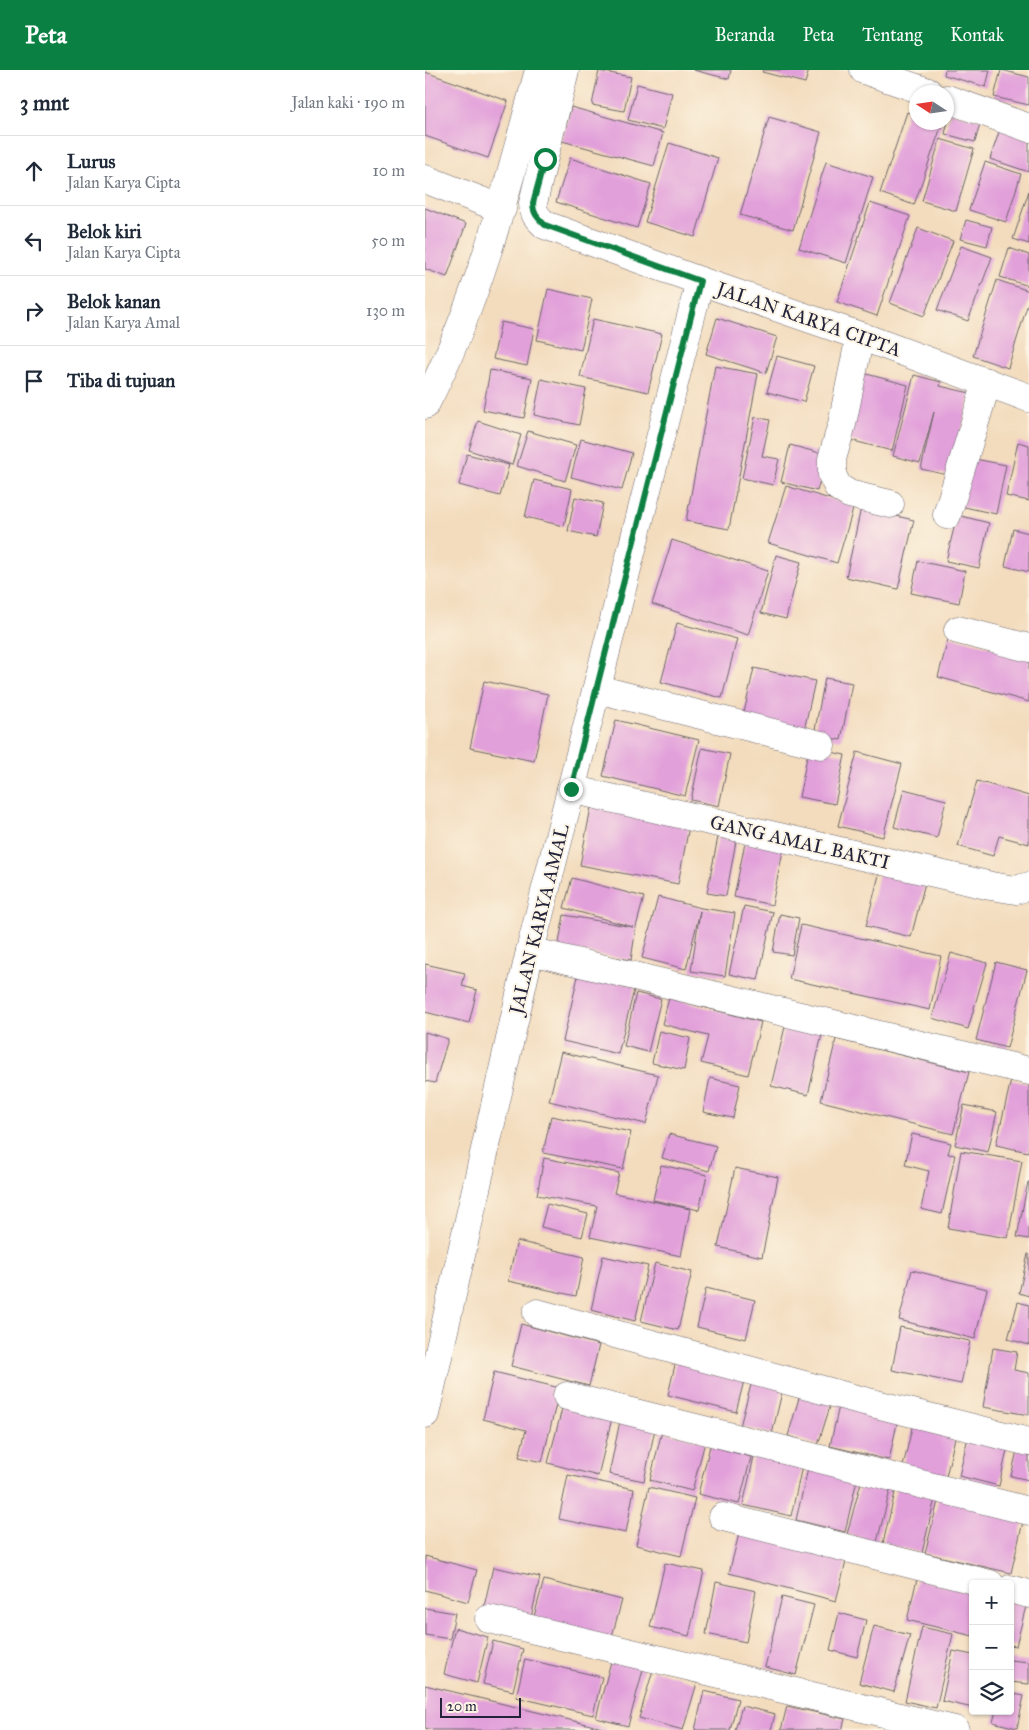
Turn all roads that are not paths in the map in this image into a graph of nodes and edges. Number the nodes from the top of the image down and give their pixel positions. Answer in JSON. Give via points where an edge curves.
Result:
{"nodes":[{"id":1,"x":539,"y":70,"type":"edge"},
{"id":2,"x":565,"y":70,"type":"edge"},
{"id":3,"x":864,"y":70,"type":"edge"},
{"id":4,"x":909,"y":85,"type":"edge"},
{"id":5,"x":954,"y":101,"type":"edge"},
{"id":6,"x":1029,"y":128,"type":"edge"},
{"id":7,"x":425,"y":179,"type":"edge"},
{"id":8,"x":502,"y":209,"type":"junction"},
{"id":9,"x":700,"y":281,"type":"junction"},
{"id":10,"x":860,"y":336,"type":"junction"},
{"id":11,"x":987,"y":382,"type":"junction"},
{"id":12,"x":1029,"y":398,"type":"edge"},
{"id":13,"x":425,"y":405,"type":"edge"},
{"id":14,"x":890,"y":504,"type":"dead end"},
{"id":15,"x":947,"y":514,"type":"dead end"},
{"id":16,"x":958,"y":630,"type":"dead end"},
{"id":17,"x":1029,"y":648,"type":"edge"},
{"id":18,"x":597,"y":689,"type":"junction"},
{"id":19,"x":821,"y":745,"type":"dead end"},
{"id":20,"x":571,"y":789,"type":"junction"},
{"id":21,"x":1029,"y":886,"type":"edge"},
{"id":22,"x":530,"y":951,"type":"junction"},
{"id":23,"x":1029,"y":1071,"type":"edge"},
{"id":24,"x":537,"y":1313,"type":"dead end"},
{"id":25,"x":567,"y":1396,"type":"dead end"},
{"id":26,"x":426,"y":1401,"type":"edge"},
{"id":27,"x":1029,"y":1442,"type":"edge"},
{"id":28,"x":1029,"y":1511,"type":"edge"},
{"id":29,"x":723,"y":1517,"type":"dead end"},
{"id":30,"x":974,"y":1580,"type":"edge"},
{"id":31,"x":1014,"y":1590,"type":"edge"},
{"id":32,"x":1029,"y":1594,"type":"edge"},
{"id":33,"x":489,"y":1618,"type":"dead end"},
{"id":34,"x":955,"y":1730,"type":"edge"}],
"edges":[{"from":1,"to":8,"type":"street"},
{"from":2,"to":9,"type":"street","name":"JALAN KARYA CIPTA","via":[[533,203],[538,219],[545,225]]},
{"from":3,"to":4,"type":"street"},
{"from":5,"to":6,"type":"street"},
{"from":7,"to":8,"type":"street"},
{"from":8,"to":13,"type":"street","via":[[461,323]]},
{"from":9,"to":10,"type":"street","name":"JALAN KARYA CIPTA"},
{"from":9,"to":18,"type":"street","name":"JALAN KARYA AMAL"},
{"from":10,"to":11,"type":"street","name":"JALAN KARYA CIPTA"},
{"from":10,"to":14,"type":"street","via":[[832,460],[832,475],[838,487],[849,494]]},
{"from":11,"to":12,"type":"street","name":"JALAN KARYA CIPTA"},
{"from":11,"to":15,"type":"street"},
{"from":16,"to":17,"type":"street"},
{"from":18,"to":19,"type":"street"},
{"from":18,"to":20,"type":"street","name":"JALAN KARYA AMAL"},
{"from":20,"to":21,"type":"street","name":"GANG AMAL BAKTI","via":[[991,886],[1016,890]]},
{"from":20,"to":22,"type":"street","name":"JALAN KARYA AMAL"},
{"from":22,"to":23,"type":"street"},
{"from":22,"to":26,"type":"street","name":"JALAN KARYA AMAL"},
{"from":24,"to":27,"type":"street"},
{"from":25,"to":28,"type":"street"},
{"from":29,"to":30,"type":"street"},
{"from":31,"to":32,"type":"street"},
{"from":33,"to":34,"type":"street"}]}
